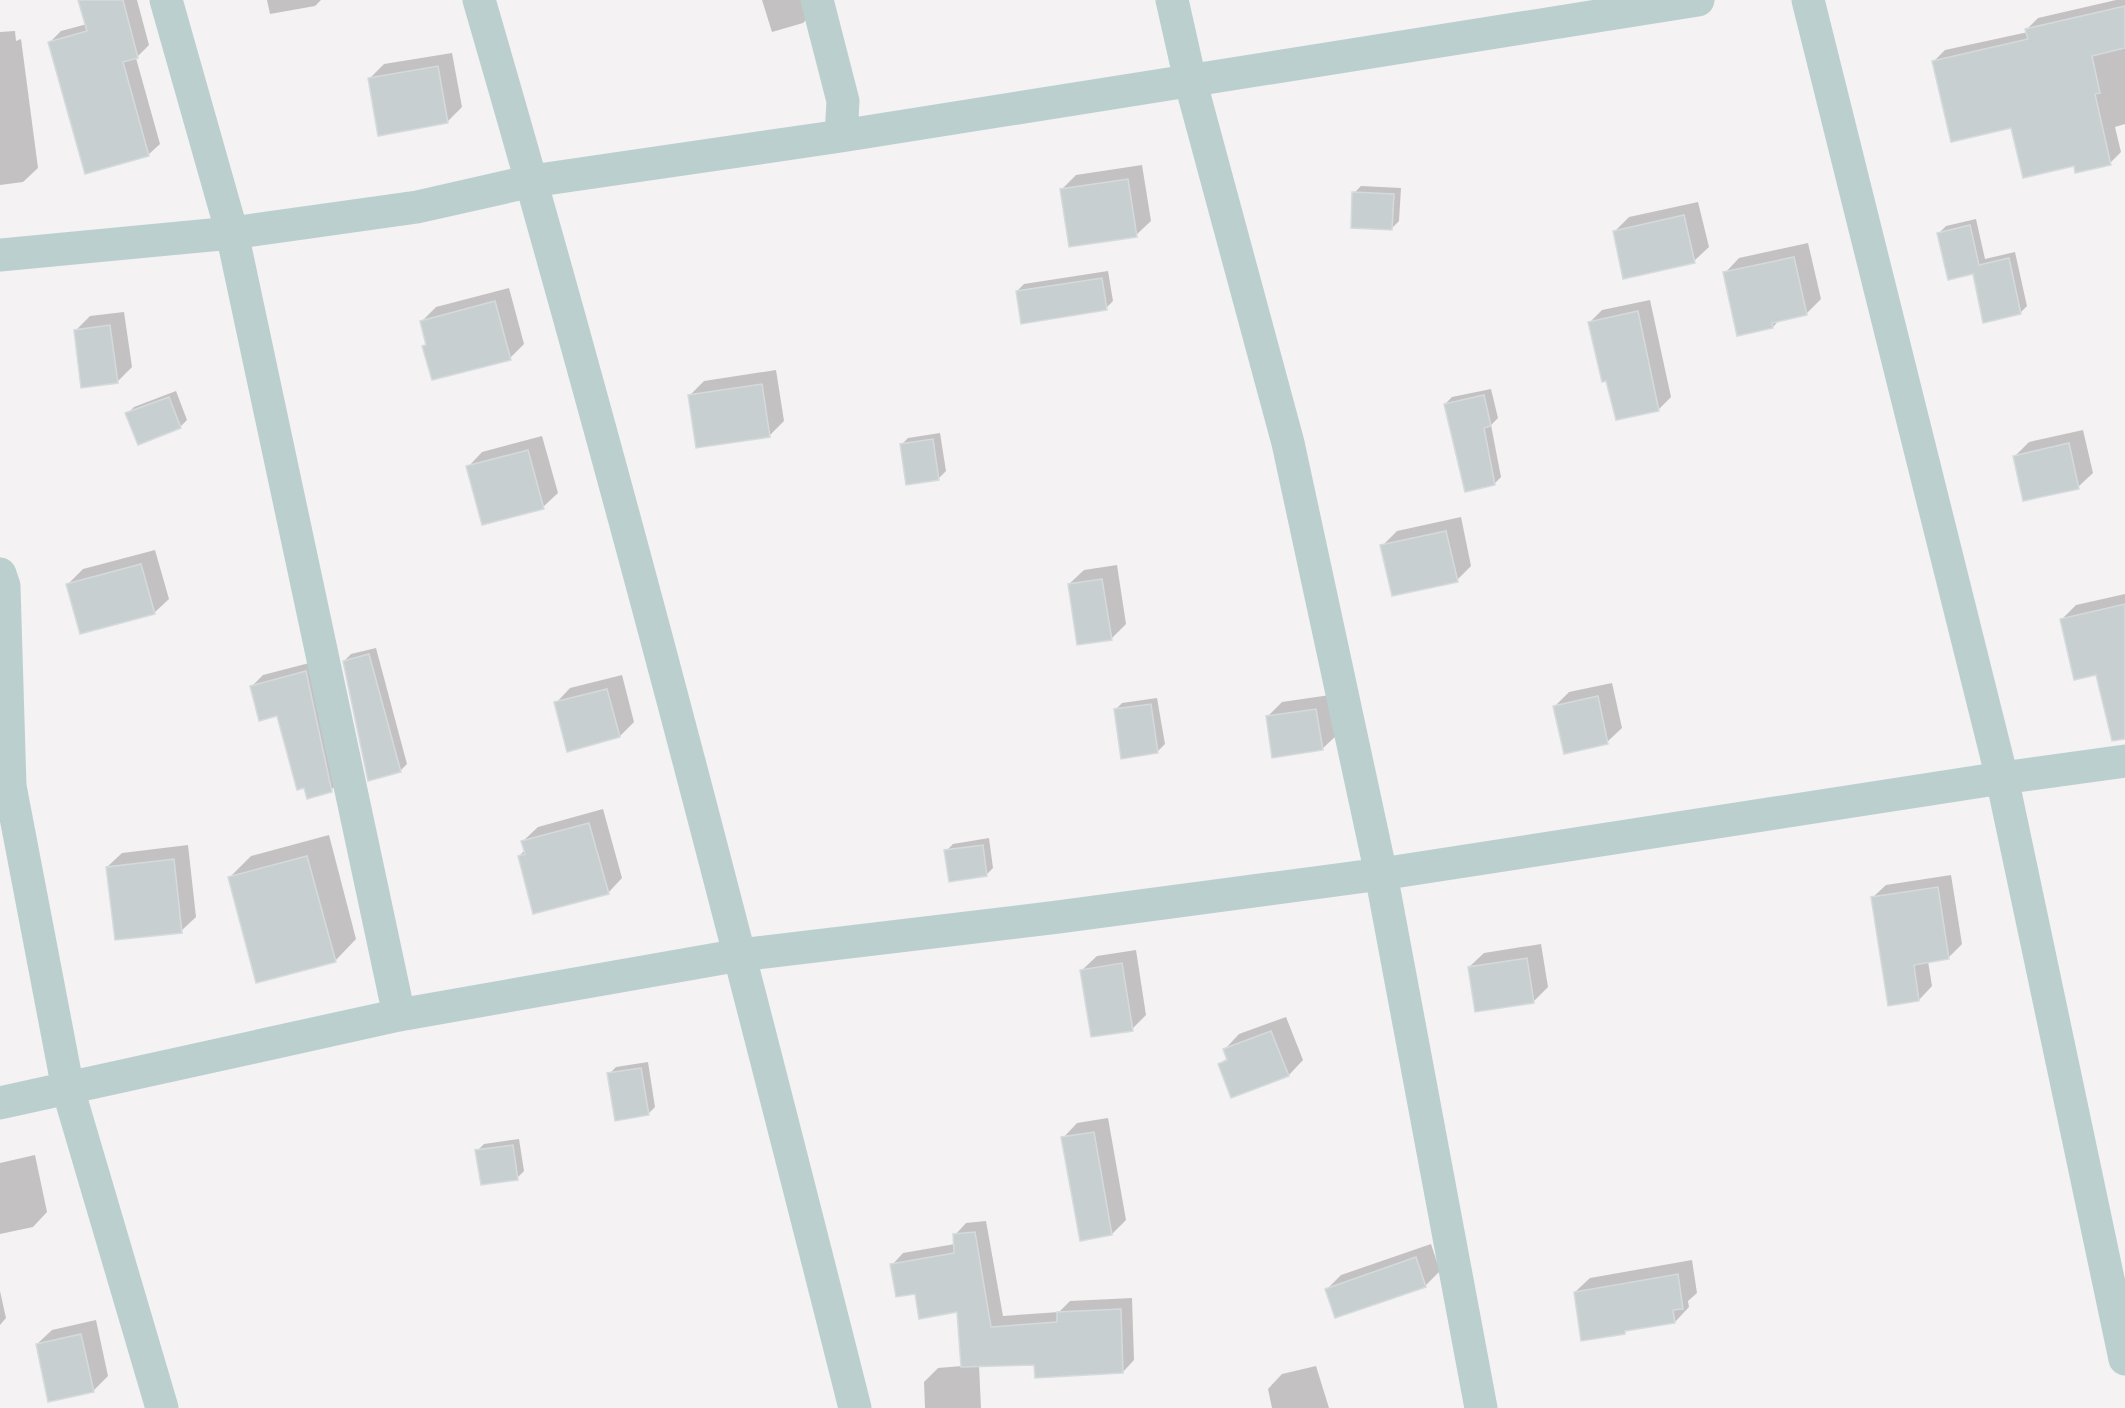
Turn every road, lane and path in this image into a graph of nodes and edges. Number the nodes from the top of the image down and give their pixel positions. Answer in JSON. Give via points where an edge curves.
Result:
{"nodes":[{"id":1,"x":166,"y":0,"type":"edge"},
{"id":2,"x":479,"y":0,"type":"edge"},
{"id":3,"x":817,"y":0,"type":"edge"},
{"id":4,"x":1172,"y":0,"type":"edge"},
{"id":5,"x":1698,"y":0,"type":"edge"},
{"id":6,"x":1808,"y":0,"type":"edge"},
{"id":7,"x":1190,"y":80,"type":"junction"},
{"id":8,"x":841,"y":136,"type":"junction"},
{"id":9,"x":532,"y":181,"type":"junction"},
{"id":10,"x":232,"y":232,"type":"junction"},
{"id":11,"x":0,"y":255,"type":"edge"},
{"id":12,"x":0,"y":573,"type":"edge"},
{"id":13,"x":2125,"y":761,"type":"edge"},
{"id":14,"x":2002,"y":778,"type":"junction"},
{"id":15,"x":1381,"y":874,"type":"junction"},
{"id":16,"x":740,"y":954,"type":"junction"},
{"id":17,"x":399,"y":1015,"type":"junction"},
{"id":18,"x":68,"y":1089,"type":"junction"},
{"id":19,"x":0,"y":1103,"type":"edge"},
{"id":20,"x":2125,"y":1359,"type":"edge"},
{"id":21,"x":162,"y":1408,"type":"edge"},
{"id":22,"x":855,"y":1408,"type":"edge"},
{"id":23,"x":1481,"y":1408,"type":"edge"}],
"edges":[{"from":1,"to":10,"type":"street"},
{"from":2,"to":9,"type":"street"},
{"from":3,"to":8,"type":"street","via":[[843,101]]},
{"from":4,"to":7,"type":"street"},
{"from":5,"to":7,"type":"street"},
{"from":6,"to":14,"type":"street"},
{"from":7,"to":8,"type":"street"},
{"from":7,"to":15,"type":"street","via":[[1288,443]]},
{"from":8,"to":9,"type":"street"},
{"from":9,"to":10,"type":"street","via":[[417,207]]},
{"from":9,"to":16,"type":"street"},
{"from":10,"to":11,"type":"street"},
{"from":10,"to":17,"type":"street"},
{"from":12,"to":18,"type":"street","via":[[4,586],[10,786]]},
{"from":13,"to":14,"type":"street"},
{"from":14,"to":15,"type":"street"},
{"from":14,"to":20,"type":"street"},
{"from":15,"to":16,"type":"street"},
{"from":15,"to":23,"type":"street"},
{"from":16,"to":17,"type":"street"},
{"from":16,"to":22,"type":"street"},
{"from":17,"to":18,"type":"street"},
{"from":18,"to":19,"type":"street"},
{"from":18,"to":21,"type":"street"}]}
